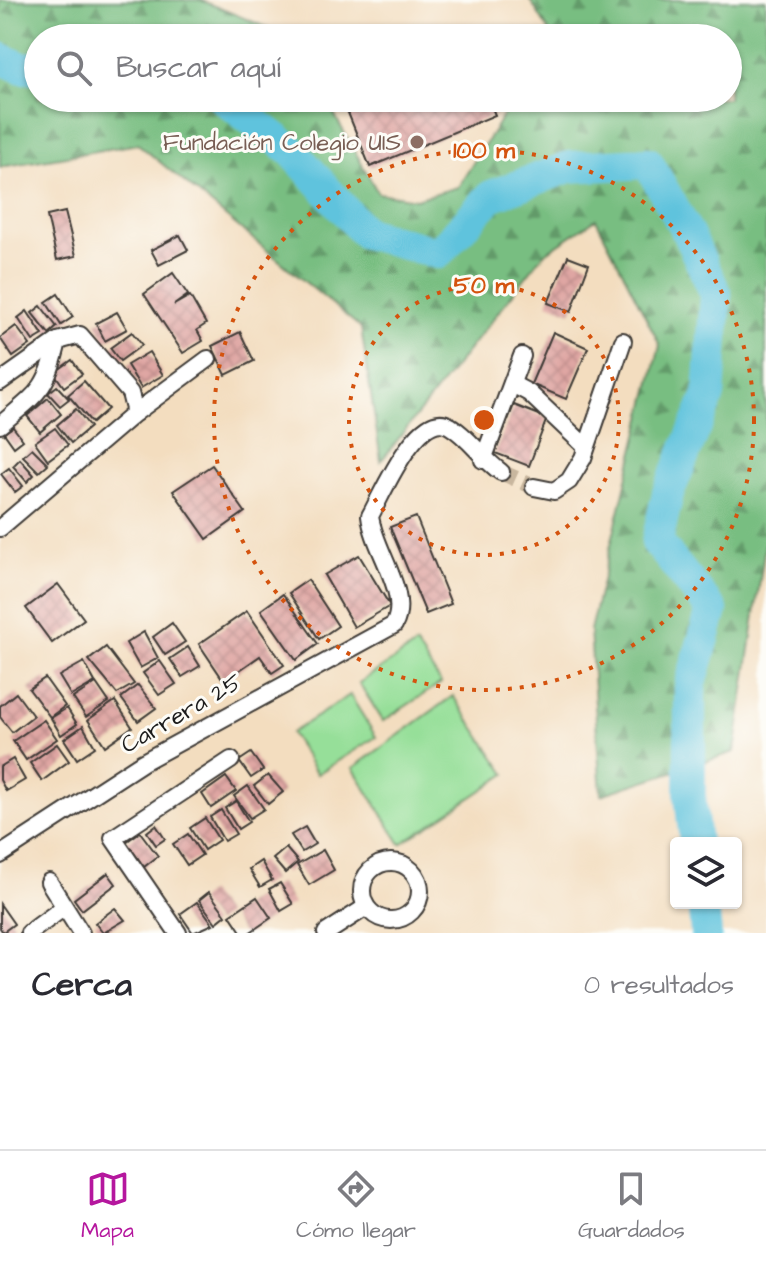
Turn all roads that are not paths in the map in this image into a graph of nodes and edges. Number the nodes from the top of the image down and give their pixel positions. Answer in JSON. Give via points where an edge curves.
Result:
{"nodes":[{"id":1,"x":58,"y":341,"type":"junction"},
{"id":2,"x":623,"y":341,"type":"dead end"},
{"id":3,"x":522,"y":356,"type":"dead end"},
{"id":4,"x":208,"y":359,"type":"dead end"},
{"id":5,"x":0,"y":382,"type":"edge"},
{"id":6,"x":512,"y":384,"type":"junction"},
{"id":7,"x":135,"y":413,"type":"junction"},
{"id":8,"x":0,"y":425,"type":"edge"},
{"id":9,"x":586,"y":447,"type":"junction"},
{"id":10,"x":483,"y":460,"type":"junction"},
{"id":11,"x":501,"y":472,"type":"tunnel mouth"},
{"id":12,"x":534,"y":487,"type":"tunnel mouth"},
{"id":13,"x":0,"y":528,"type":"edge"},
{"id":14,"x":231,"y":760,"type":"dead end"},
{"id":15,"x":0,"y":855,"type":"edge"},
{"id":16,"x":49,"y":882,"type":"dead end"},
{"id":17,"x":366,"y":907,"type":"dead end"},
{"id":18,"x":63,"y":908,"type":"junction"},
{"id":19,"x":29,"y":933,"type":"edge"},
{"id":20,"x":81,"y":933,"type":"edge"},
{"id":21,"x":178,"y":933,"type":"edge"},
{"id":22,"x":326,"y":933,"type":"edge"}],
"edges":[{"from":1,"to":5,"type":"street"},
{"from":1,"to":7,"type":"street","via":[[84,337],[130,393]]},
{"from":1,"to":8,"type":"street","via":[[50,378]]},
{"from":2,"to":9,"type":"street"},
{"from":3,"to":6,"type":"street"},
{"from":4,"to":7,"type":"street"},
{"from":6,"to":9,"type":"street","via":[[529,393]]},
{"from":6,"to":10,"type":"street"},
{"from":7,"to":13,"type":"street"},
{"from":9,"to":12,"type":"street","via":[[569,481],[554,491]]},
{"from":10,"to":11,"type":"street"},
{"from":10,"to":15,"type":"street","name":"Carrera 25","via":[[449,425],[436,423],[411,443],[370,516],[399,601],[401,613],[394,625],[143,762]]},
{"from":14,"to":21,"type":"street","via":[[113,838]]},
{"from":16,"to":18,"type":"street"},
{"from":17,"to":22,"type":"street"},
{"from":18,"to":19,"type":"street"},
{"from":18,"to":20,"type":"street"}]}
